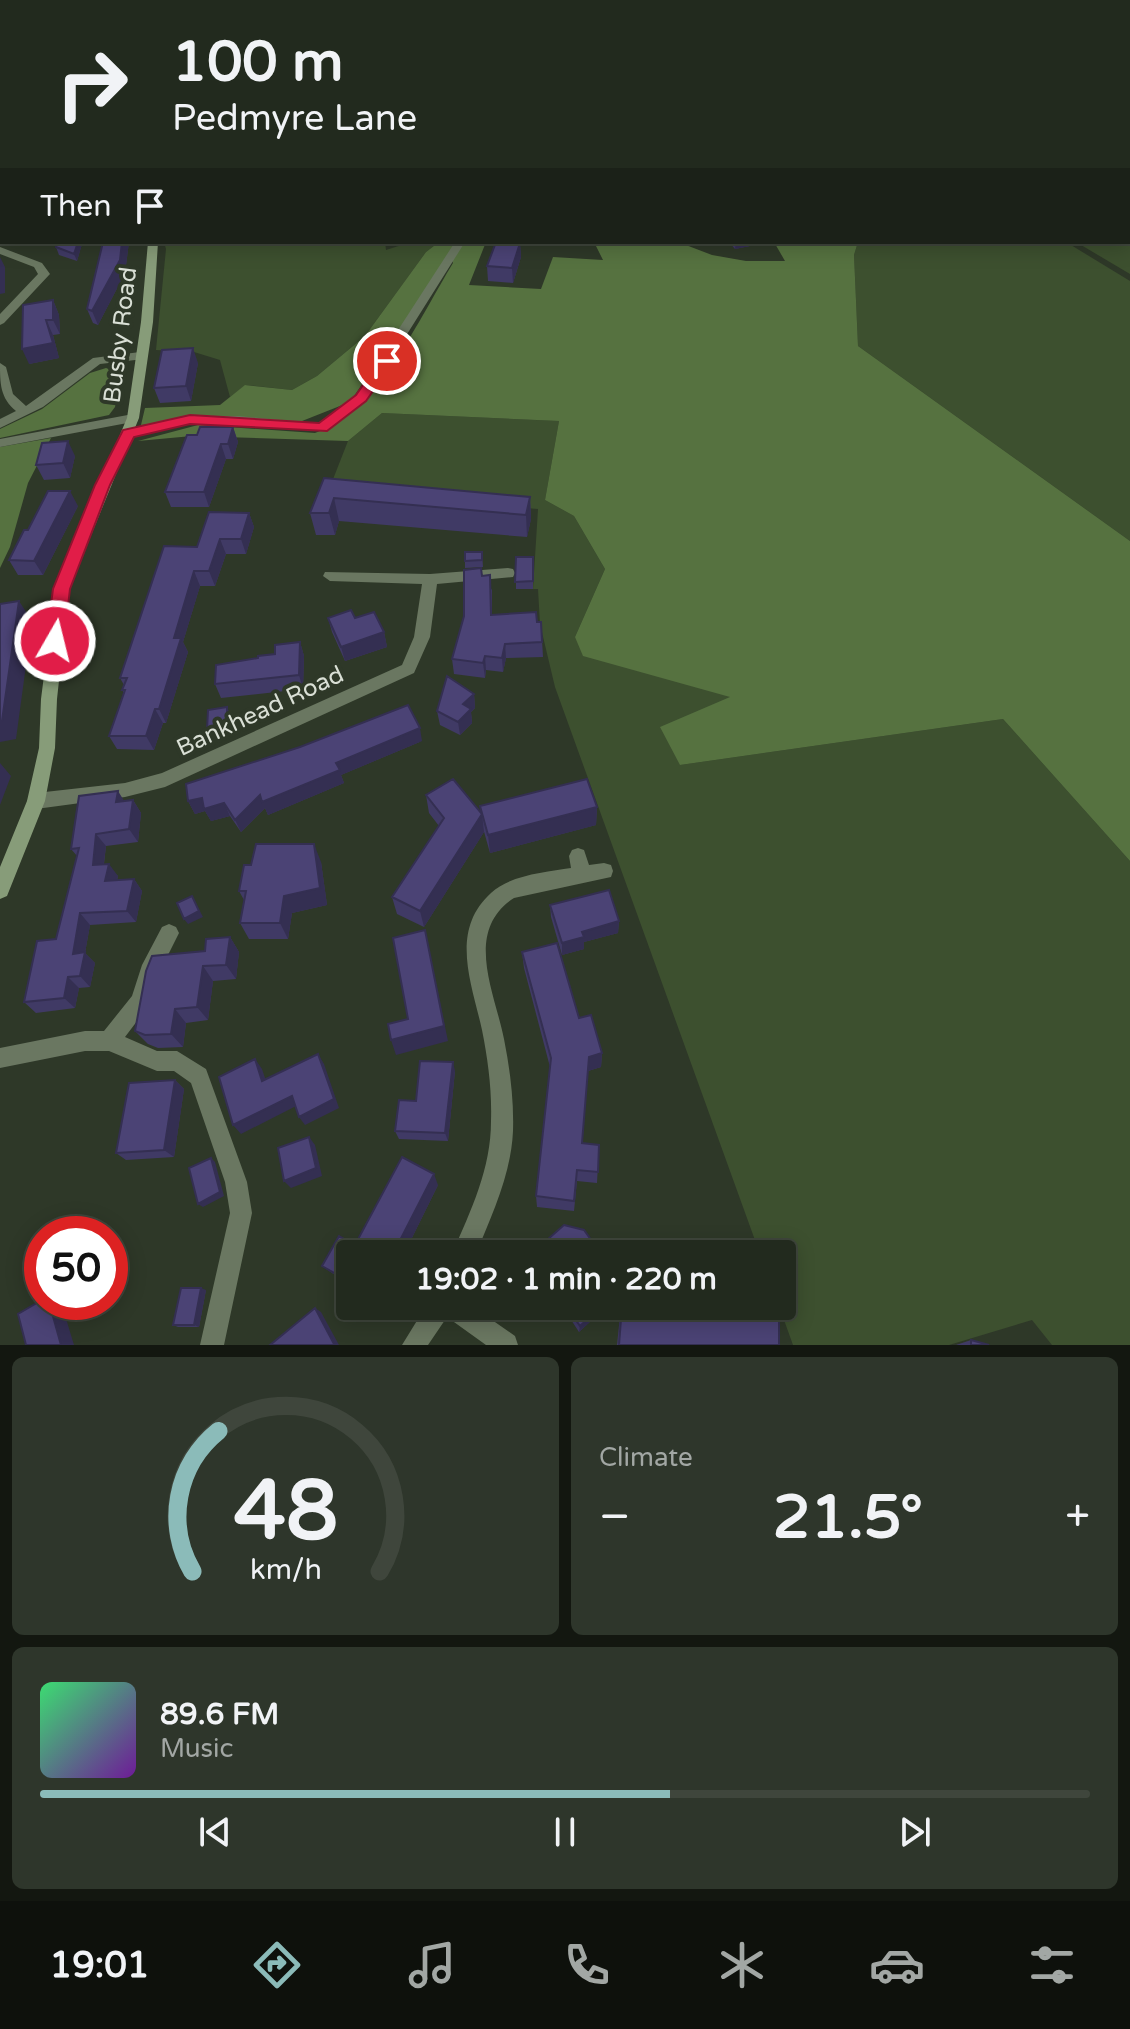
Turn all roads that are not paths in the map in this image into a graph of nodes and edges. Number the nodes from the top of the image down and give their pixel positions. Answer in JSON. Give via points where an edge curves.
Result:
{"nodes":[{"id":1,"x":153,"y":244,"type":"edge"},
{"id":2,"x":459,"y":244,"type":"edge"},
{"id":3,"x":0,"y":250,"type":"edge"},
{"id":4,"x":0,"y":321,"type":"edge"},
{"id":5,"x":140,"y":356,"type":"junction"},
{"id":6,"x":0,"y":367,"type":"edge"},
{"id":7,"x":27,"y":411,"type":"junction"},
{"id":8,"x":0,"y":424,"type":"edge"},
{"id":9,"x":131,"y":426,"type":"junction"},
{"id":10,"x":0,"y":443,"type":"edge"},
{"id":11,"x":508,"y":573,"type":"dead end"},
{"id":12,"x":330,"y":576,"type":"dead end"},
{"id":13,"x":430,"y":579,"type":"junction"},
{"id":14,"x":36,"y":801,"type":"junction"},
{"id":15,"x":604,"y":871,"type":"dead end"},
{"id":16,"x":0,"y":890,"type":"edge"},
{"id":17,"x":169,"y":933,"type":"dead end"},
{"id":18,"x":109,"y":1041,"type":"junction"},
{"id":19,"x":0,"y":1058,"type":"edge"},
{"id":20,"x":470,"y":1240,"type":"edge"},
{"id":21,"x":431,"y":1320,"type":"edge"},
{"id":22,"x":471,"y":1320,"type":"edge"},
{"id":23,"x":212,"y":1345,"type":"edge"},
{"id":24,"x":414,"y":1345,"type":"edge"},
{"id":25,"x":506,"y":1345,"type":"edge"}],
"edges":[{"from":1,"to":5,"type":"main road","name":"Busby Road"},
{"from":2,"to":9,"type":"street","via":[[361,398],[322,428],[238,420]]},
{"from":3,"to":4,"type":"street","via":[[38,265],[44,274]]},
{"from":5,"to":7,"type":"street","via":[[97,361]]},
{"from":5,"to":9,"type":"main road","name":"Busby Road"},
{"from":6,"to":7,"type":"street","via":[[8,398]]},
{"from":7,"to":8,"type":"street"},
{"from":9,"to":10,"type":"street"},
{"from":9,"to":14,"type":"main road","name":"Busby Road","via":[[62,589],[47,748]]},
{"from":11,"to":13,"type":"street"},
{"from":12,"to":13,"type":"street"},
{"from":13,"to":14,"type":"street","name":"Bankhead Road","via":[[423,639],[408,669],[165,780]]},
{"from":14,"to":16,"type":"main road","name":"Busby Road"},
{"from":15,"to":20,"type":"street","via":[[580,866],[518,888],[500,896],[482,916],[474,963],[500,1077],[502,1135],[490,1191]]},
{"from":17,"to":18,"type":"street","via":[[140,1001]]},
{"from":18,"to":19,"type":"street"},
{"from":18,"to":23,"type":"street","via":[[157,1061],[177,1061],[199,1076],[236,1182],[241,1213]]},
{"from":21,"to":24,"type":"street"},
{"from":22,"to":25,"type":"street"}]}
